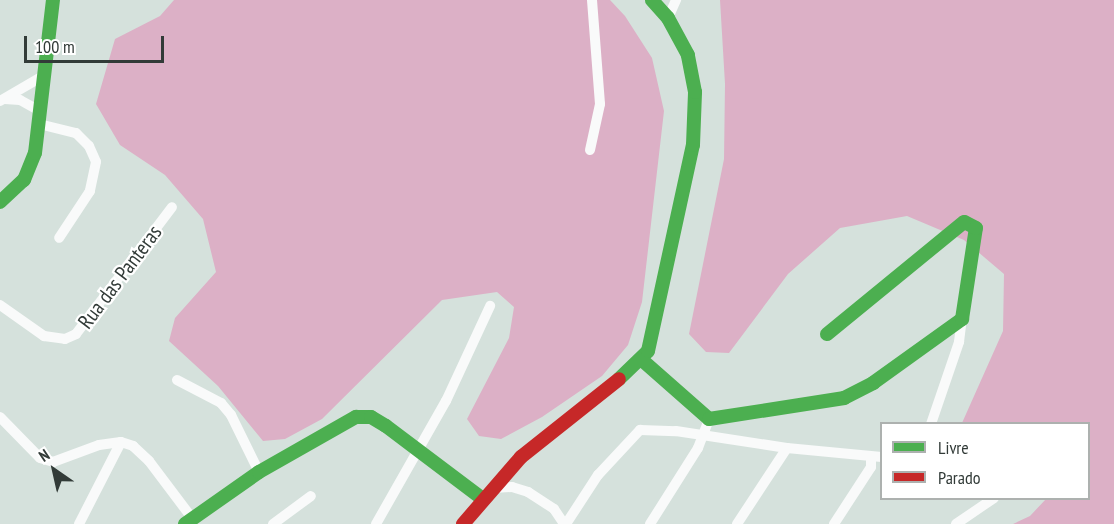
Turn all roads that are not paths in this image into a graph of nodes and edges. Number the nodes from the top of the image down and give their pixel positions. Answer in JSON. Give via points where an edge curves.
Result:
{"nodes":[{"id":1,"x":53,"y":0,"type":"edge"},
{"id":2,"x":592,"y":0,"type":"edge"},
{"id":3,"x":652,"y":0,"type":"edge"},
{"id":4,"x":676,"y":0,"type":"edge"},
{"id":5,"x":668,"y":18,"type":"junction"},
{"id":6,"x":43,"y":76,"type":"junction"},
{"id":7,"x":2,"y":100,"type":"edge"},
{"id":8,"x":39,"y":118,"type":"junction"},
{"id":9,"x":590,"y":150,"type":"dead end"},
{"id":10,"x":0,"y":202,"type":"edge"},
{"id":11,"x":172,"y":207,"type":"dead end"},
{"id":12,"x":59,"y":238,"type":"dead end"},
{"id":13,"x":0,"y":305,"type":"edge"},
{"id":14,"x":490,"y":306,"type":"dead end"},
{"id":15,"x":962,"y":319,"type":"junction"},
{"id":16,"x":827,"y":334,"type":"dead end"},
{"id":17,"x":642,"y":360,"type":"junction"},
{"id":18,"x":177,"y":380,"type":"dead end"},
{"id":19,"x":0,"y":417,"type":"edge"},
{"id":20,"x":709,"y":419,"type":"junction"},
{"id":21,"x":931,"y":422,"type":"edge"},
{"id":22,"x":702,"y":435,"type":"junction"},
{"id":23,"x":121,"y":442,"type":"junction"},
{"id":24,"x":787,"y":448,"type":"junction"},
{"id":25,"x":418,"y":450,"type":"junction"},
{"id":26,"x":876,"y":457,"type":"edge"},
{"id":27,"x":259,"y":472,"type":"junction"},
{"id":28,"x":488,"y":493,"type":"junction"},
{"id":29,"x":311,"y":496,"type":"dead end"},
{"id":30,"x":991,"y":500,"type":"edge"},
{"id":31,"x":189,"y":521,"type":"edge"},
{"id":32,"x":80,"y":524,"type":"edge"},
{"id":33,"x":273,"y":524,"type":"edge"},
{"id":34,"x":376,"y":524,"type":"edge"},
{"id":35,"x":463,"y":524,"type":"edge"},
{"id":36,"x":565,"y":524,"type":"edge"},
{"id":37,"x":650,"y":524,"type":"edge"},
{"id":38,"x":737,"y":524,"type":"edge"},
{"id":39,"x":834,"y":524,"type":"edge"},
{"id":40,"x":956,"y":524,"type":"edge"}],
"edges":[{"from":1,"to":6,"type":"street"},
{"from":2,"to":9,"type":"street","via":[[600,104]]},
{"from":3,"to":5,"type":"street"},
{"from":4,"to":5,"type":"street"},
{"from":5,"to":17,"type":"street","via":[[689,64],[694,92],[693,145],[664,285]]},
{"from":6,"to":7,"type":"street"},
{"from":6,"to":8,"type":"street"},
{"from":7,"to":8,"type":"street","via":[[20,100]]},
{"from":8,"to":10,"type":"street","via":[[35,153],[24,180]]},
{"from":8,"to":12,"type":"street","via":[[76,134],[89,146],[96,162],[90,191]]},
{"from":11,"to":13,"type":"street","name":"Rua das Panteras","via":[[76,334],[65,339],[44,336]]},
{"from":14,"to":25,"type":"street","via":[[468,357]]},
{"from":15,"to":16,"type":"street","via":[[976,228],[964,222]]},
{"from":15,"to":20,"type":"street","via":[[873,383],[844,398]]},
{"from":15,"to":21,"type":"street","via":[[959,342]]},
{"from":17,"to":20,"type":"street"},
{"from":17,"to":28,"type":"street","via":[[530,449]]},
{"from":18,"to":27,"type":"street","via":[[226,409]]},
{"from":19,"to":23,"type":"street","via":[[40,458],[53,462]]},
{"from":20,"to":22,"type":"street"},
{"from":22,"to":24,"type":"street"},
{"from":22,"to":36,"type":"street","via":[[640,430],[631,435]]},
{"from":22,"to":37,"type":"street"},
{"from":23,"to":31,"type":"street","via":[[150,461]]},
{"from":23,"to":32,"type":"street"},
{"from":24,"to":26,"type":"street"},
{"from":24,"to":38,"type":"street"},
{"from":25,"to":27,"type":"street","via":[[371,417],[356,417]]},
{"from":25,"to":28,"type":"street","via":[[471,494]]},
{"from":25,"to":34,"type":"street"},
{"from":26,"to":39,"type":"street"},
{"from":27,"to":31,"type":"street"},
{"from":28,"to":35,"type":"street"},
{"from":28,"to":36,"type":"street","via":[[512,487],[528,492],[554,509]]},
{"from":29,"to":33,"type":"street"},
{"from":30,"to":40,"type":"street"}]}
